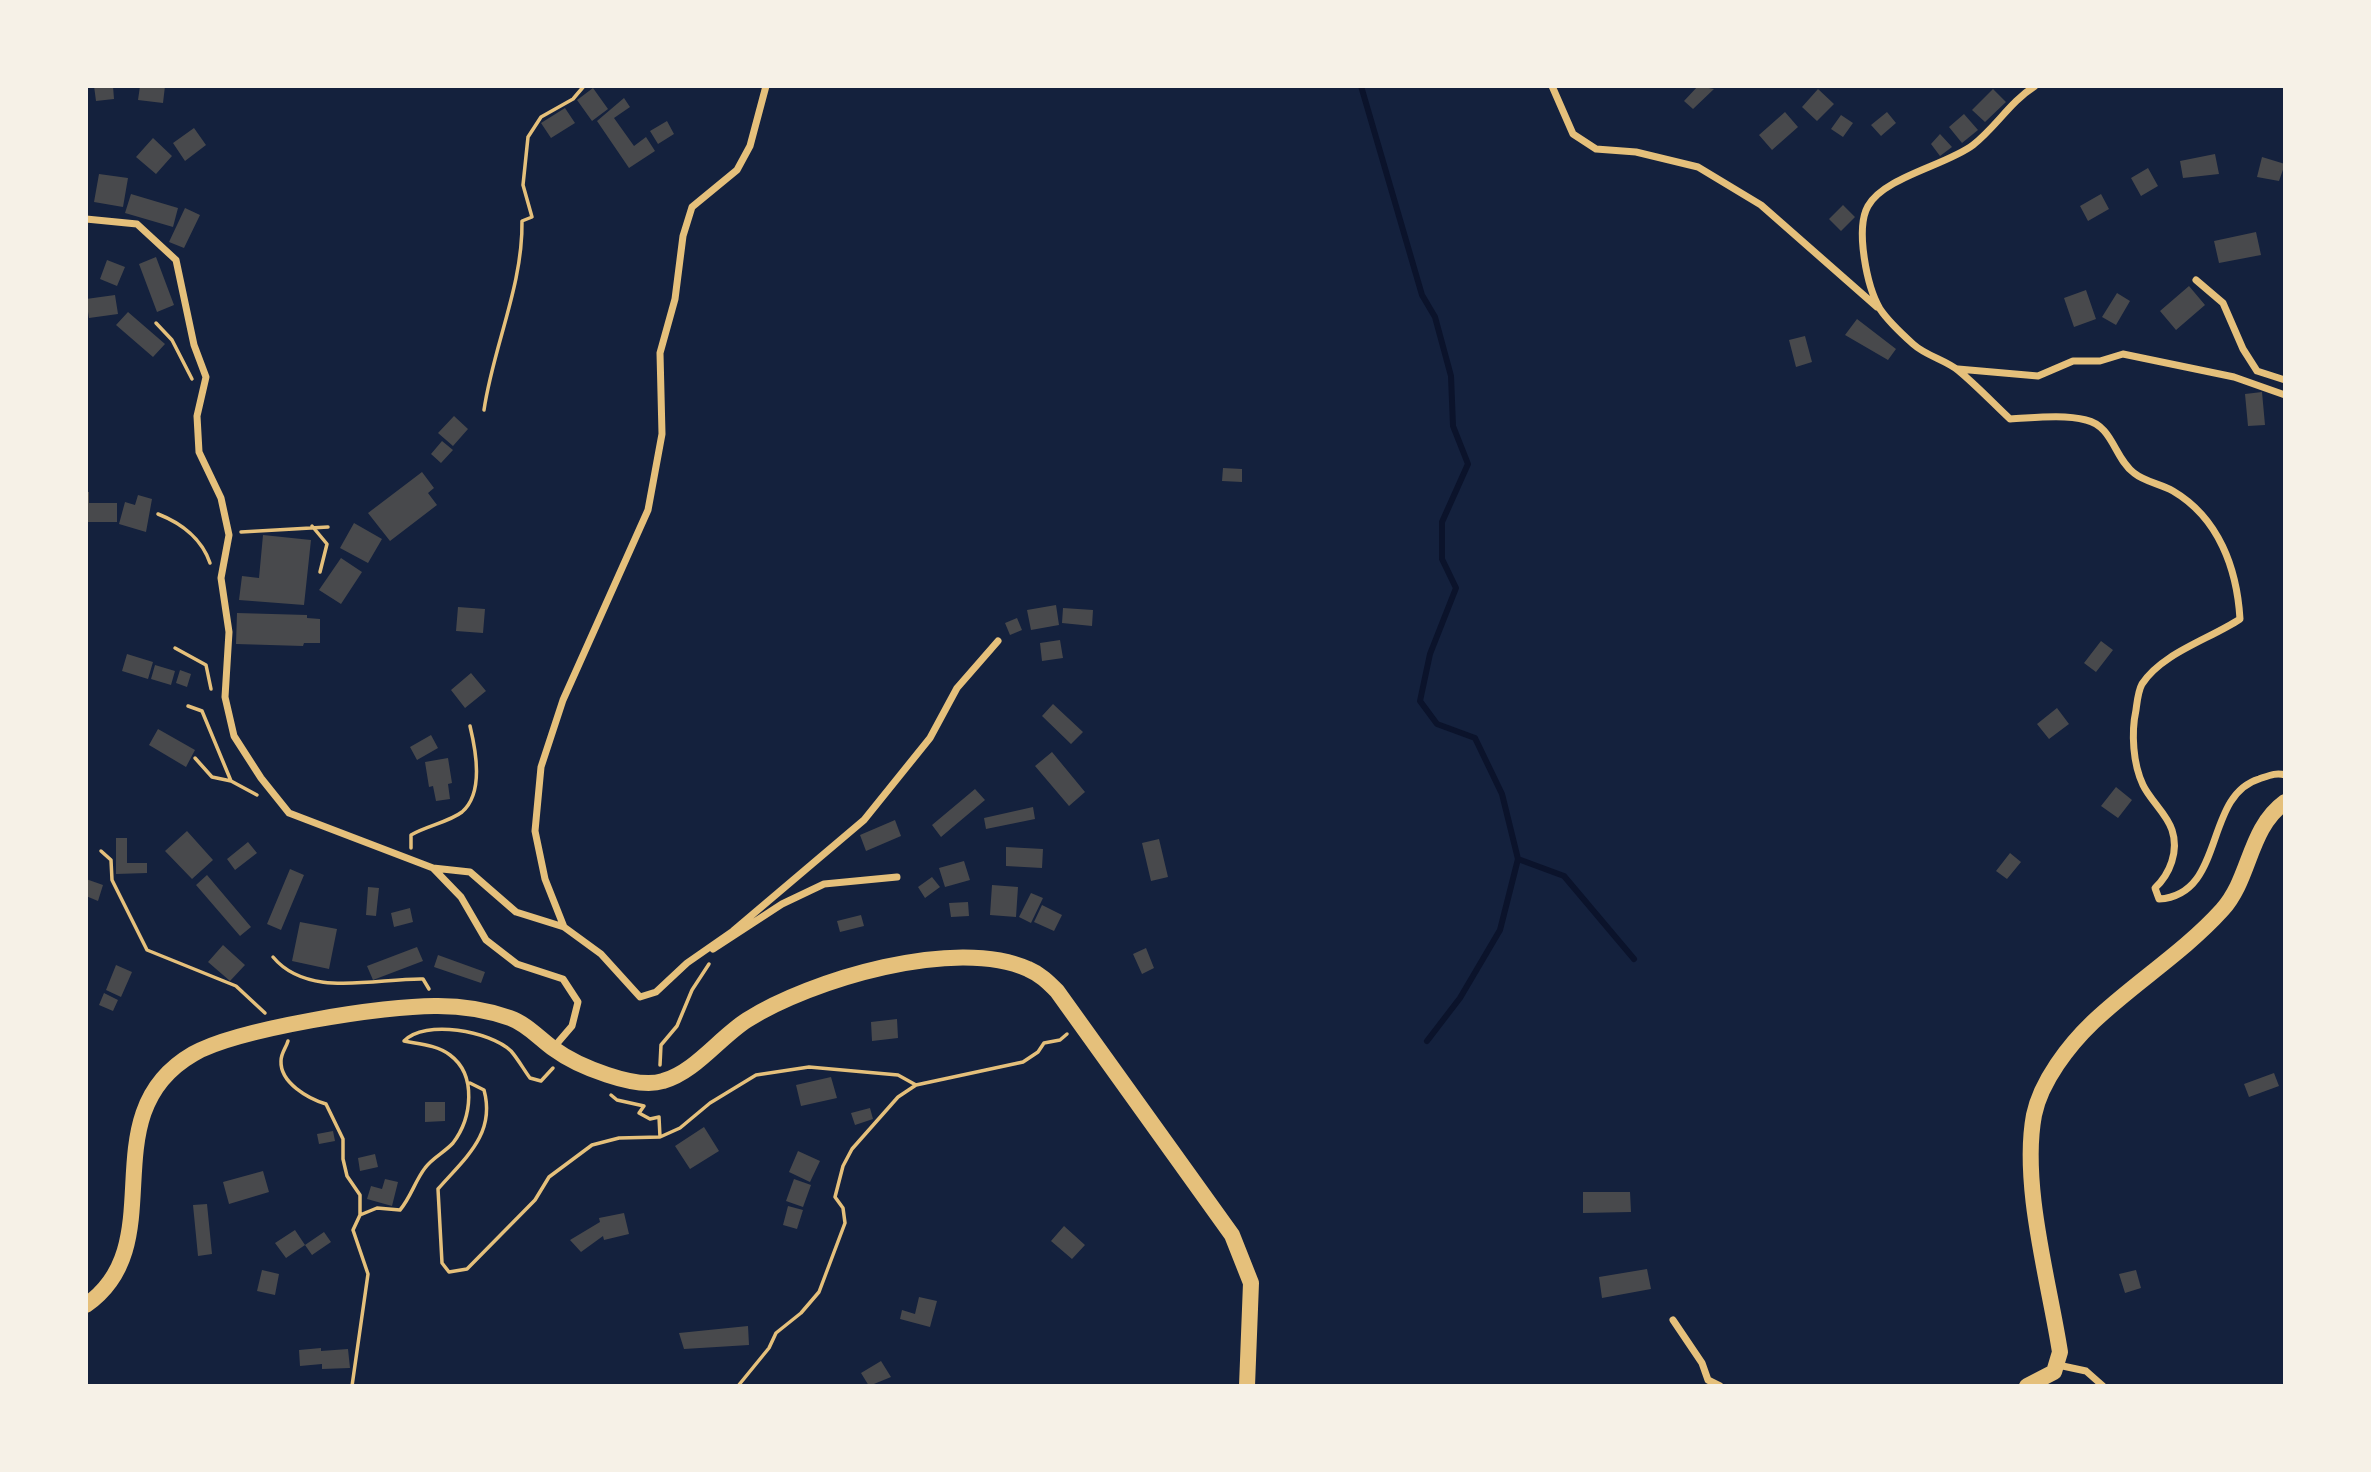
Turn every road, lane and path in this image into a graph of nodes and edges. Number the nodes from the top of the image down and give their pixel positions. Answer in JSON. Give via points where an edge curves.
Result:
{"nodes":[{"id":1,"x":584,"y":86,"type":"edge"},
{"id":2,"x":766,"y":86,"type":"edge"},
{"id":3,"x":1552,"y":86,"type":"edge"},
{"id":4,"x":2035,"y":86,"type":"edge"},
{"id":5,"x":86,"y":219,"type":"edge"},
{"id":6,"x":2196,"y":280,"type":"dead end"},
{"id":7,"x":1881,"y":309,"type":"junction"},
{"id":8,"x":156,"y":323,"type":"dead end"},
{"id":9,"x":1957,"y":369,"type":"junction"},
{"id":10,"x":2285,"y":380,"type":"edge"},
{"id":11,"x":2285,"y":396,"type":"edge"},
{"id":12,"x":200,"y":405,"type":"junction"},
{"id":13,"x":484,"y":410,"type":"dead end"},
{"id":14,"x":158,"y":514,"type":"dead end"},
{"id":15,"x":226,"y":524,"type":"junction"},
{"id":16,"x":312,"y":526,"type":"junction"},
{"id":17,"x":328,"y":527,"type":"dead end"},
{"id":18,"x":320,"y":572,"type":"dead end"},
{"id":19,"x":221,"y":574,"type":"junction"},
{"id":20,"x":998,"y":641,"type":"dead end"},
{"id":21,"x":175,"y":648,"type":"dead end"},
{"id":22,"x":226,"y":703,"type":"junction"},
{"id":23,"x":188,"y":706,"type":"dead end"},
{"id":24,"x":470,"y":726,"type":"dead end"},
{"id":25,"x":195,"y":758,"type":"dead end"},
{"id":26,"x":2285,"y":775,"type":"edge"},
{"id":27,"x":231,"y":781,"type":"junction"},
{"id":28,"x":2285,"y":802,"type":"edge"},
{"id":29,"x":289,"y":813,"type":"junction"},
{"id":30,"x":418,"y":862,"type":"junction"},
{"id":31,"x":433,"y":867,"type":"junction"},
{"id":32,"x":897,"y":877,"type":"dead end"},
{"id":33,"x":564,"y":927,"type":"junction"},
{"id":34,"x":725,"y":943,"type":"junction"},
{"id":35,"x":273,"y":957,"type":"dead end"},
{"id":36,"x":687,"y":963,"type":"junction"},
{"id":37,"x":439,"y":1006,"type":"junction"},
{"id":38,"x":1082,"y":1021,"type":"junction"},
{"id":39,"x":559,"y":1052,"type":"junction"},
{"id":40,"x":610,"y":1074,"type":"junction"},
{"id":41,"x":662,"y":1082,"type":"junction"},
{"id":42,"x":470,"y":1083,"type":"junction"},
{"id":43,"x":916,"y":1085,"type":"junction"},
{"id":44,"x":660,"y":1137,"type":"junction"},
{"id":45,"x":86,"y":1305,"type":"edge"},
{"id":46,"x":1673,"y":1320,"type":"dead end"},
{"id":47,"x":2057,"y":1365,"type":"junction"},
{"id":48,"x":2034,"y":1385,"type":"edge"},
{"id":49,"x":352,"y":1386,"type":"edge"},
{"id":50,"x":738,"y":1386,"type":"edge"},
{"id":51,"x":1247,"y":1386,"type":"edge"},
{"id":52,"x":1720,"y":1386,"type":"edge"},
{"id":53,"x":2103,"y":1386,"type":"edge"}],
"edges":[{"from":1,"to":13,"type":"path","via":[[573,99],[541,117],[528,137],[523,185],[532,217],[522,222],[516,276]]},
{"from":2,"to":33,"type":"street","via":[[750,146],[737,170],[692,206],[682,236],[675,299],[660,353],[662,434],[648,510],[563,700],[541,767],[535,831],[545,879]]},
{"from":3,"to":7,"type":"street","via":[[1573,134],[1596,149],[1636,152],[1698,167],[1761,205]]},
{"from":4,"to":7,"type":"street","via":[[2019,96],[1975,144],[1887,188],[1868,206],[1861,241]]},
{"from":5,"to":12,"type":"street","via":[[137,224],[176,260],[194,345],[206,377]]},
{"from":6,"to":10,"type":"street","via":[[2223,303],[2257,370]]},
{"from":7,"to":9,"type":"street","via":[[1915,346]]},
{"from":8,"to":12,"type":"path","via":[[172,341]]},
{"from":9,"to":11,"type":"street","via":[[2038,376],[2073,361],[2100,361],[2123,354],[2234,377]]},
{"from":9,"to":26,"type":"street","via":[[2010,419],[2086,420],[2106,430],[2119,457],[2135,474],[2173,491],[2200,511],[2223,543],[2240,619],[2168,660],[2141,685],[2134,719],[2142,782],[2172,829],[2168,876],[2155,888],[2159,899],[2173,898],[2192,884],[2212,854],[2225,807],[2244,783]]},
{"from":12,"to":15,"type":"street","via":[[198,452],[221,498]]},
{"from":14,"to":19,"type":"path","via":[[191,534]]},
{"from":15,"to":16,"type":"path","via":[[243,534]]},
{"from":15,"to":19,"type":"street","via":[[229,535]]},
{"from":16,"to":17,"type":"path"},
{"from":16,"to":18,"type":"path","via":[[327,544]]},
{"from":19,"to":22,"type":"street","via":[[229,632]]},
{"from":20,"to":36,"type":"street","via":[[957,688],[930,738],[864,820],[733,931]]},
{"from":21,"to":22,"type":"path","via":[[206,665],[213,698]]},
{"from":22,"to":29,"type":"street","via":[[234,736]]},
{"from":23,"to":27,"type":"path","via":[[202,712]]},
{"from":24,"to":30,"type":"path","via":[[477,762],[472,799],[461,813],[411,835]]},
{"from":25,"to":27,"type":"path","via":[[212,777]]},
{"from":27,"to":29,"type":"path"},
{"from":28,"to":47,"type":"highway","via":[[2263,822],[2224,908],[2092,1023],[2056,1067],[2034,1112],[2033,1192],[2060,1352]]},
{"from":29,"to":30,"type":"street"},
{"from":30,"to":31,"type":"street"},
{"from":31,"to":33,"type":"street","via":[[470,872],[516,912]]},
{"from":31,"to":39,"type":"street","via":[[461,897],[485,940],[517,964],[563,979],[571,990],[578,1002]]},
{"from":32,"to":34,"type":"street","via":[[824,884],[782,904]]},
{"from":33,"to":36,"type":"street","via":[[601,954],[640,997],[656,992]]},
{"from":34,"to":36,"type":"street"},
{"from":34,"to":41,"type":"path","via":[[702,972],[677,1026],[661,1045]]},
{"from":35,"to":37,"type":"path","via":[[284,970],[308,980],[376,983],[423,979]]},
{"from":37,"to":39,"type":"highway","via":[[483,1010],[513,1019]]},
{"from":37,"to":45,"type":"highway","via":[[285,1026],[213,1045],[178,1065],[150,1097],[138,1126],[131,1230],[124,1254],[110,1283]]},
{"from":38,"to":41,"type":"highway","via":[[1057,991],[1025,967],[968,958],[909,962],[858,973],[801,994],[750,1019],[682,1072]]},
{"from":38,"to":43,"type":"path","via":[[1060,1040],[1044,1043],[1023,1062]]},
{"from":38,"to":51,"type":"highway","via":[[1213,1207],[1245,1263],[1252,1307]]},
{"from":39,"to":40,"type":"highway"},
{"from":39,"to":42,"type":"path","via":[[541,1081],[530,1078],[509,1050],[461,1030],[429,1027],[412,1032],[404,1041],[434,1046],[452,1055]]},
{"from":40,"to":41,"type":"highway","via":[[637,1083]]},
{"from":40,"to":44,"type":"path","via":[[607,1091],[617,1100],[644,1105],[639,1113],[650,1119],[659,1117]]},
{"from":42,"to":44,"type":"path","via":[[484,1090],[489,1107],[486,1130],[438,1189],[442,1262],[449,1272],[467,1269],[534,1200],[549,1177],[592,1145],[620,1138]]},
{"from":42,"to":49,"type":"path","via":[[468,1109],[454,1142],[424,1168],[401,1210],[377,1208],[360,1215],[353,1230],[368,1274]]},
{"from":43,"to":44,"type":"path","via":[[898,1074],[809,1067],[756,1075]]},
{"from":43,"to":50,"type":"path","via":[[898,1097],[852,1149],[835,1196],[845,1223],[819,1292],[776,1333]]},
{"from":46,"to":52,"type":"street","via":[[1708,1380]]},
{"from":47,"to":48,"type":"highway"},
{"from":47,"to":53,"type":"street","via":[[2086,1371]]}]}
